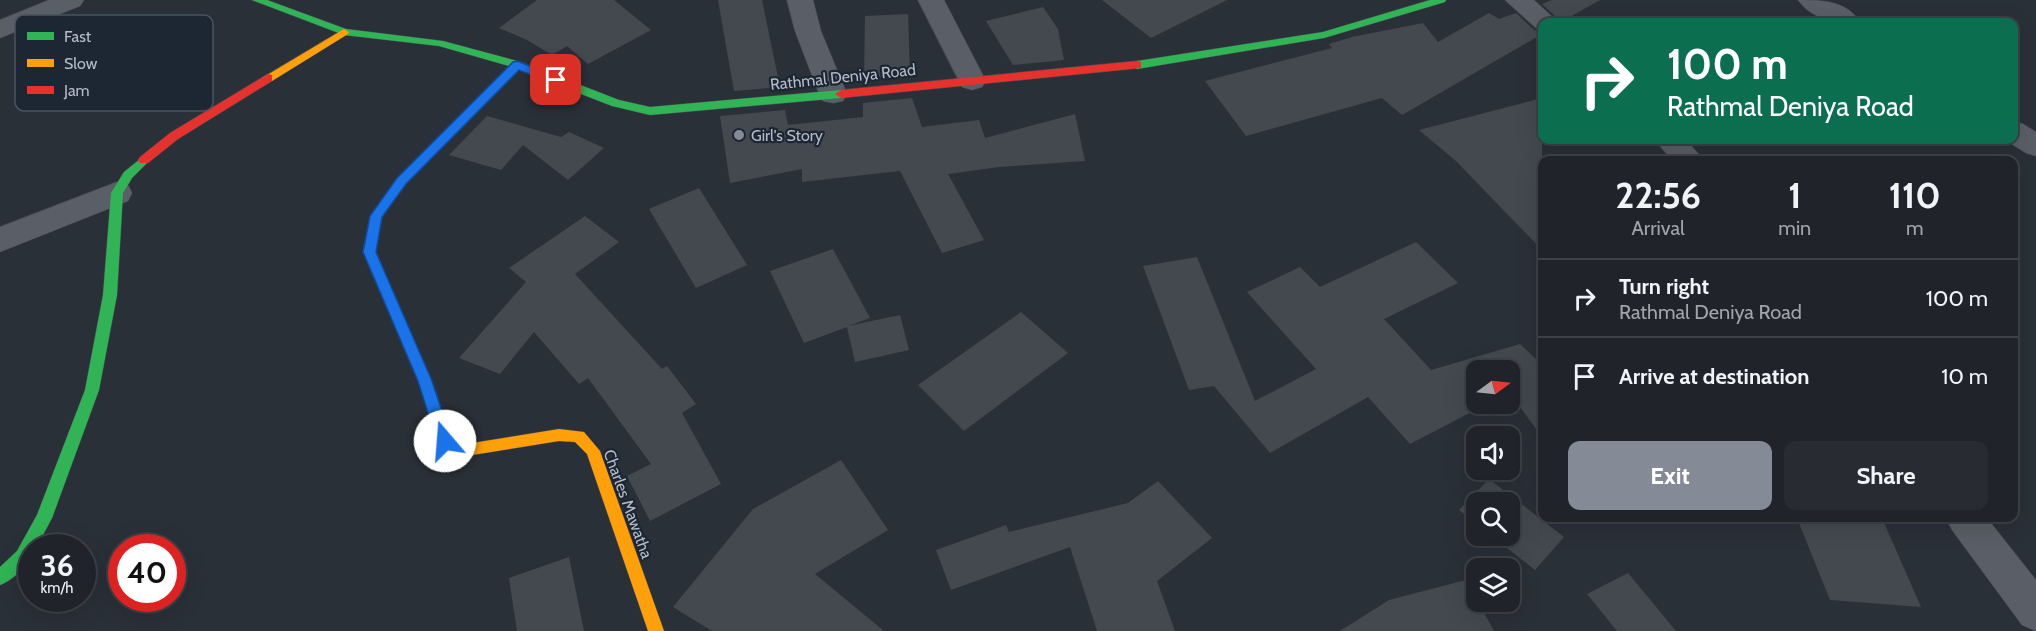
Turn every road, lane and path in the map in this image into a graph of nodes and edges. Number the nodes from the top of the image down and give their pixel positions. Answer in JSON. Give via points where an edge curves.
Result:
{"nodes":[{"id":1,"x":71,"y":0,"type":"edge"},
{"id":2,"x":257,"y":0,"type":"edge"},
{"id":3,"x":800,"y":0,"type":"edge"},
{"id":4,"x":931,"y":0,"type":"edge"},
{"id":5,"x":1441,"y":0,"type":"edge"},
{"id":6,"x":1518,"y":0,"type":"edge"},
{"id":7,"x":1811,"y":0,"type":"edge"},
{"id":8,"x":36,"y":15,"type":"edge"},
{"id":9,"x":1540,"y":18,"type":"edge"},
{"id":10,"x":1840,"y":18,"type":"edge"},
{"id":11,"x":15,"y":24,"type":"edge"},
{"id":12,"x":0,"y":30,"type":"edge"},
{"id":13,"x":344,"y":32,"type":"junction"},
{"id":14,"x":517,"y":65,"type":"junction"},
{"id":15,"x":972,"y":81,"type":"junction"},
{"id":16,"x":833,"y":94,"type":"junction"},
{"id":17,"x":2018,"y":134,"type":"edge"},
{"id":18,"x":1673,"y":144,"type":"edge"},
{"id":19,"x":2036,"y":146,"type":"edge"},
{"id":20,"x":1685,"y":156,"type":"edge"},
{"id":21,"x":117,"y":193,"type":"junction"},
{"id":22,"x":0,"y":240,"type":"edge"},
{"id":23,"x":1968,"y":522,"type":"edge"},
{"id":24,"x":0,"y":578,"type":"edge"},
{"id":25,"x":2036,"y":612,"type":"edge"},
{"id":26,"x":656,"y":631,"type":"edge"}],
"edges":[{"from":1,"to":8,"type":"street"},
{"from":2,"to":13,"type":"street","name":"Rathmal Deniya Road"},
{"from":3,"to":16,"type":"street"},
{"from":4,"to":15,"type":"street"},
{"from":5,"to":15,"type":"street","name":"Rathmal Deniya Road","via":[[1324,35],[1145,64]]},
{"from":6,"to":9,"type":"street"},
{"from":7,"to":10,"type":"street"},
{"from":11,"to":12,"type":"street"},
{"from":13,"to":14,"type":"street","name":"Rathmal Deniya Road","via":[[440,43]]},
{"from":13,"to":21,"type":"street","via":[[174,136],[128,175]]},
{"from":14,"to":16,"type":"street","name":"Rathmal Deniya Road","via":[[616,103],[650,111]]},
{"from":14,"to":26,"type":"street","name":"Charles Mawatha","via":[[402,181],[376,216],[369,252],[451,449],[559,435],[579,436],[593,451]]},
{"from":15,"to":16,"type":"street","name":"Rathmal Deniya Road"},
{"from":17,"to":19,"type":"street"},
{"from":18,"to":20,"type":"street"},
{"from":21,"to":22,"type":"street"},
{"from":21,"to":24,"type":"street","via":[[110,295],[92,390],[44,518],[23,556]]},
{"from":23,"to":25,"type":"street"}]}
